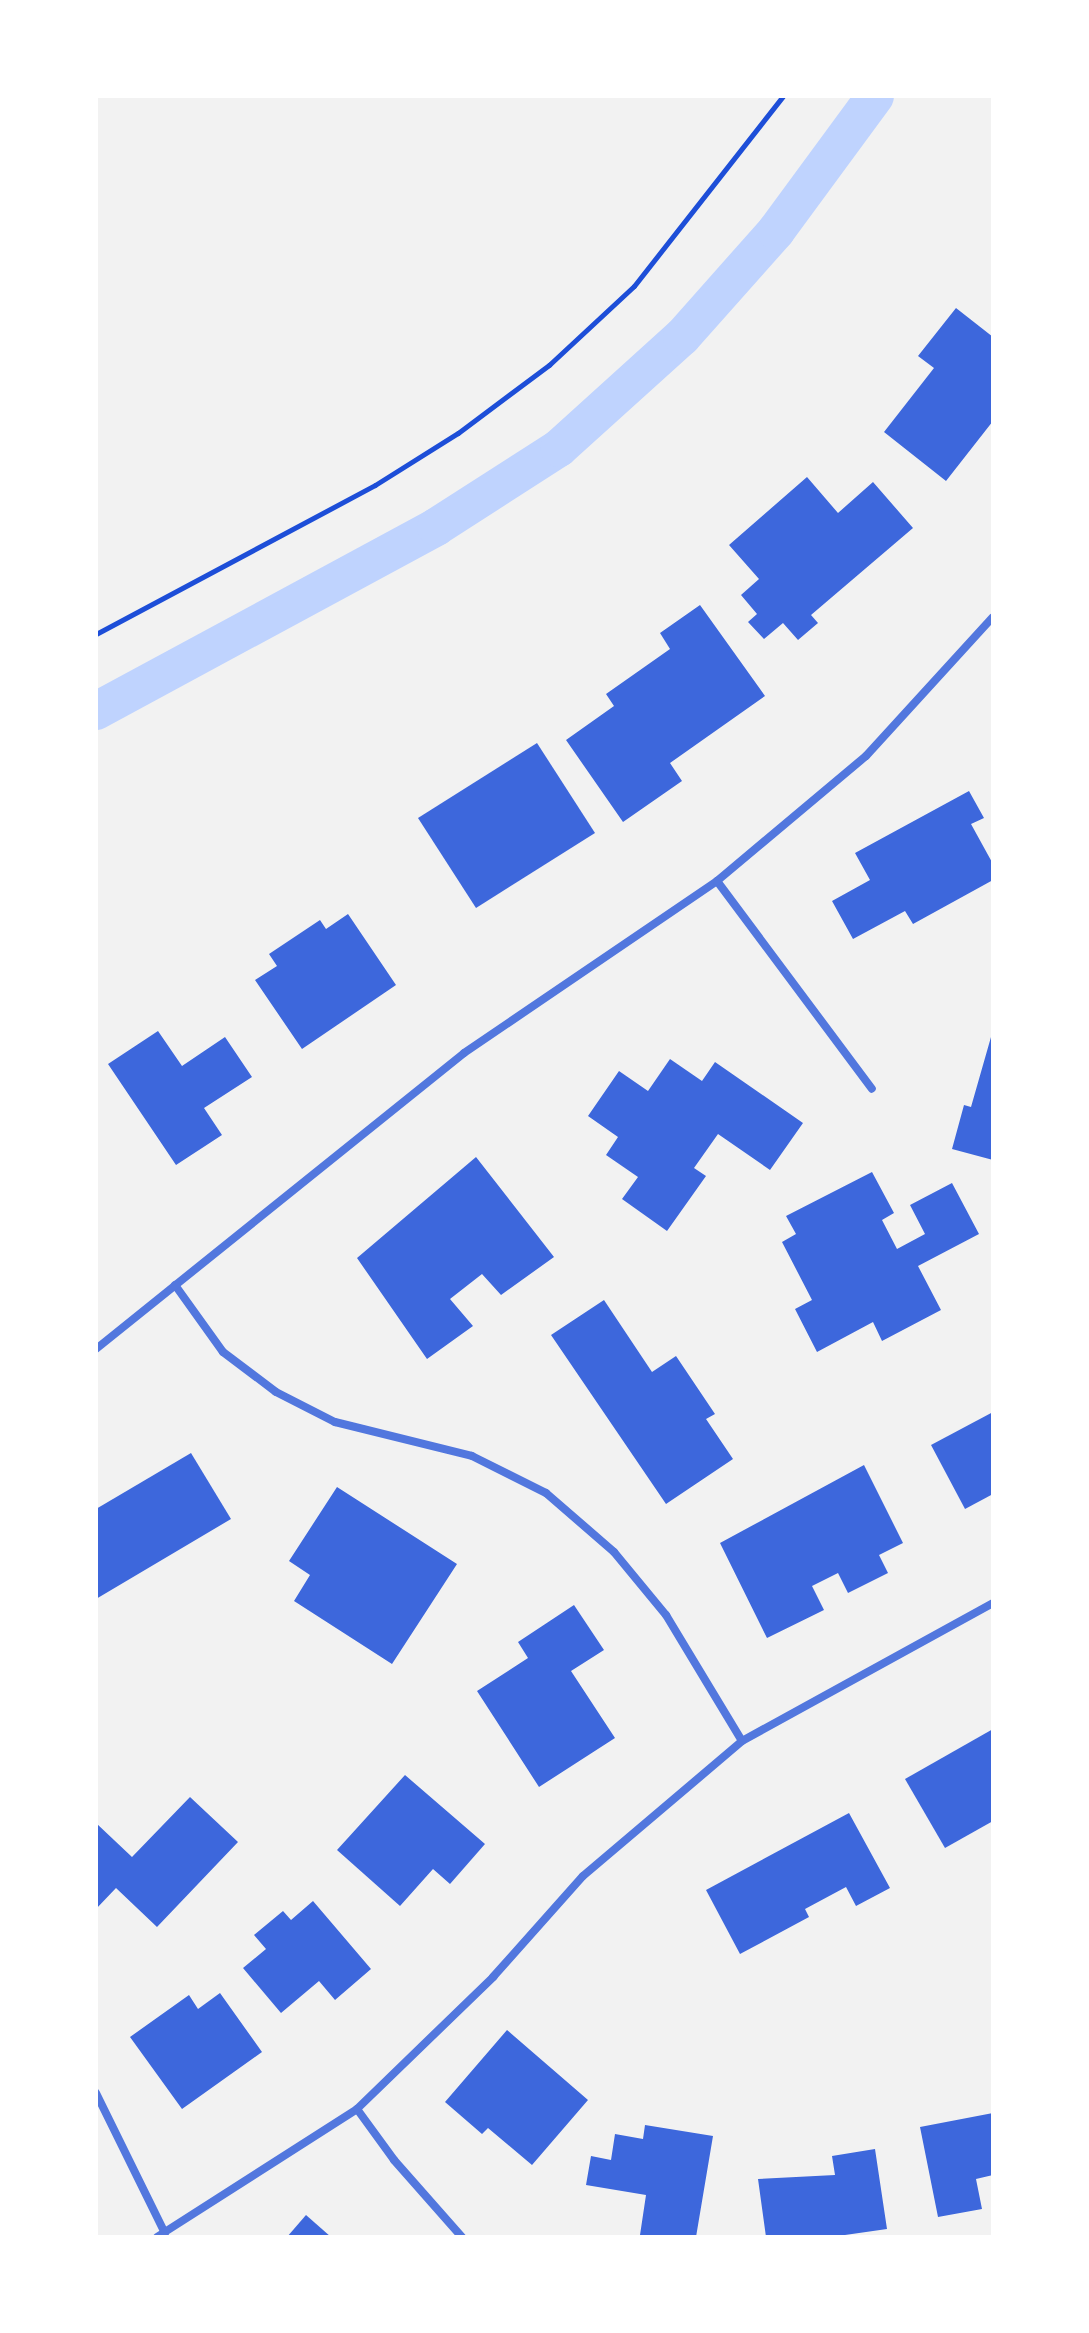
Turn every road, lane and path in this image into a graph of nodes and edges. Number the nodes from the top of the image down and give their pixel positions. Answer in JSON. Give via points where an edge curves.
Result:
{"nodes":[{"id":1,"x":783,"y":96,"type":"edge"},
{"id":2,"x":993,"y":617,"type":"edge"},
{"id":3,"x":96,"y":634,"type":"edge"},
{"id":4,"x":717,"y":881,"type":"junction"},
{"id":5,"x":872,"y":1089,"type":"dead end"},
{"id":6,"x":175,"y":1285,"type":"junction"},
{"id":7,"x":96,"y":1349,"type":"edge"},
{"id":8,"x":993,"y":1603,"type":"edge"},
{"id":9,"x":742,"y":1741,"type":"junction"},
{"id":10,"x":96,"y":2093,"type":"edge"},
{"id":11,"x":357,"y":2109,"type":"junction"},
{"id":12,"x":161,"y":2235,"type":"edge"},
{"id":13,"x":462,"y":2237,"type":"edge"}],
"edges":[{"from":1,"to":3,"type":"path","via":[[634,286],[549,365],[458,433],[375,485]]},
{"from":2,"to":4,"type":"street","via":[[866,756]]},
{"from":4,"to":5,"type":"street"},
{"from":4,"to":6,"type":"street","via":[[464,1053]]},
{"from":6,"to":7,"type":"street"},
{"from":6,"to":9,"type":"street","via":[[223,1352],[276,1392],[335,1422],[472,1456],[546,1493],[614,1552],[666,1615]]},
{"from":8,"to":9,"type":"street"},
{"from":9,"to":11,"type":"street","via":[[583,1876],[493,1977]]},
{"from":10,"to":12,"type":"street"},
{"from":11,"to":12,"type":"street"},
{"from":11,"to":13,"type":"street"}]}
